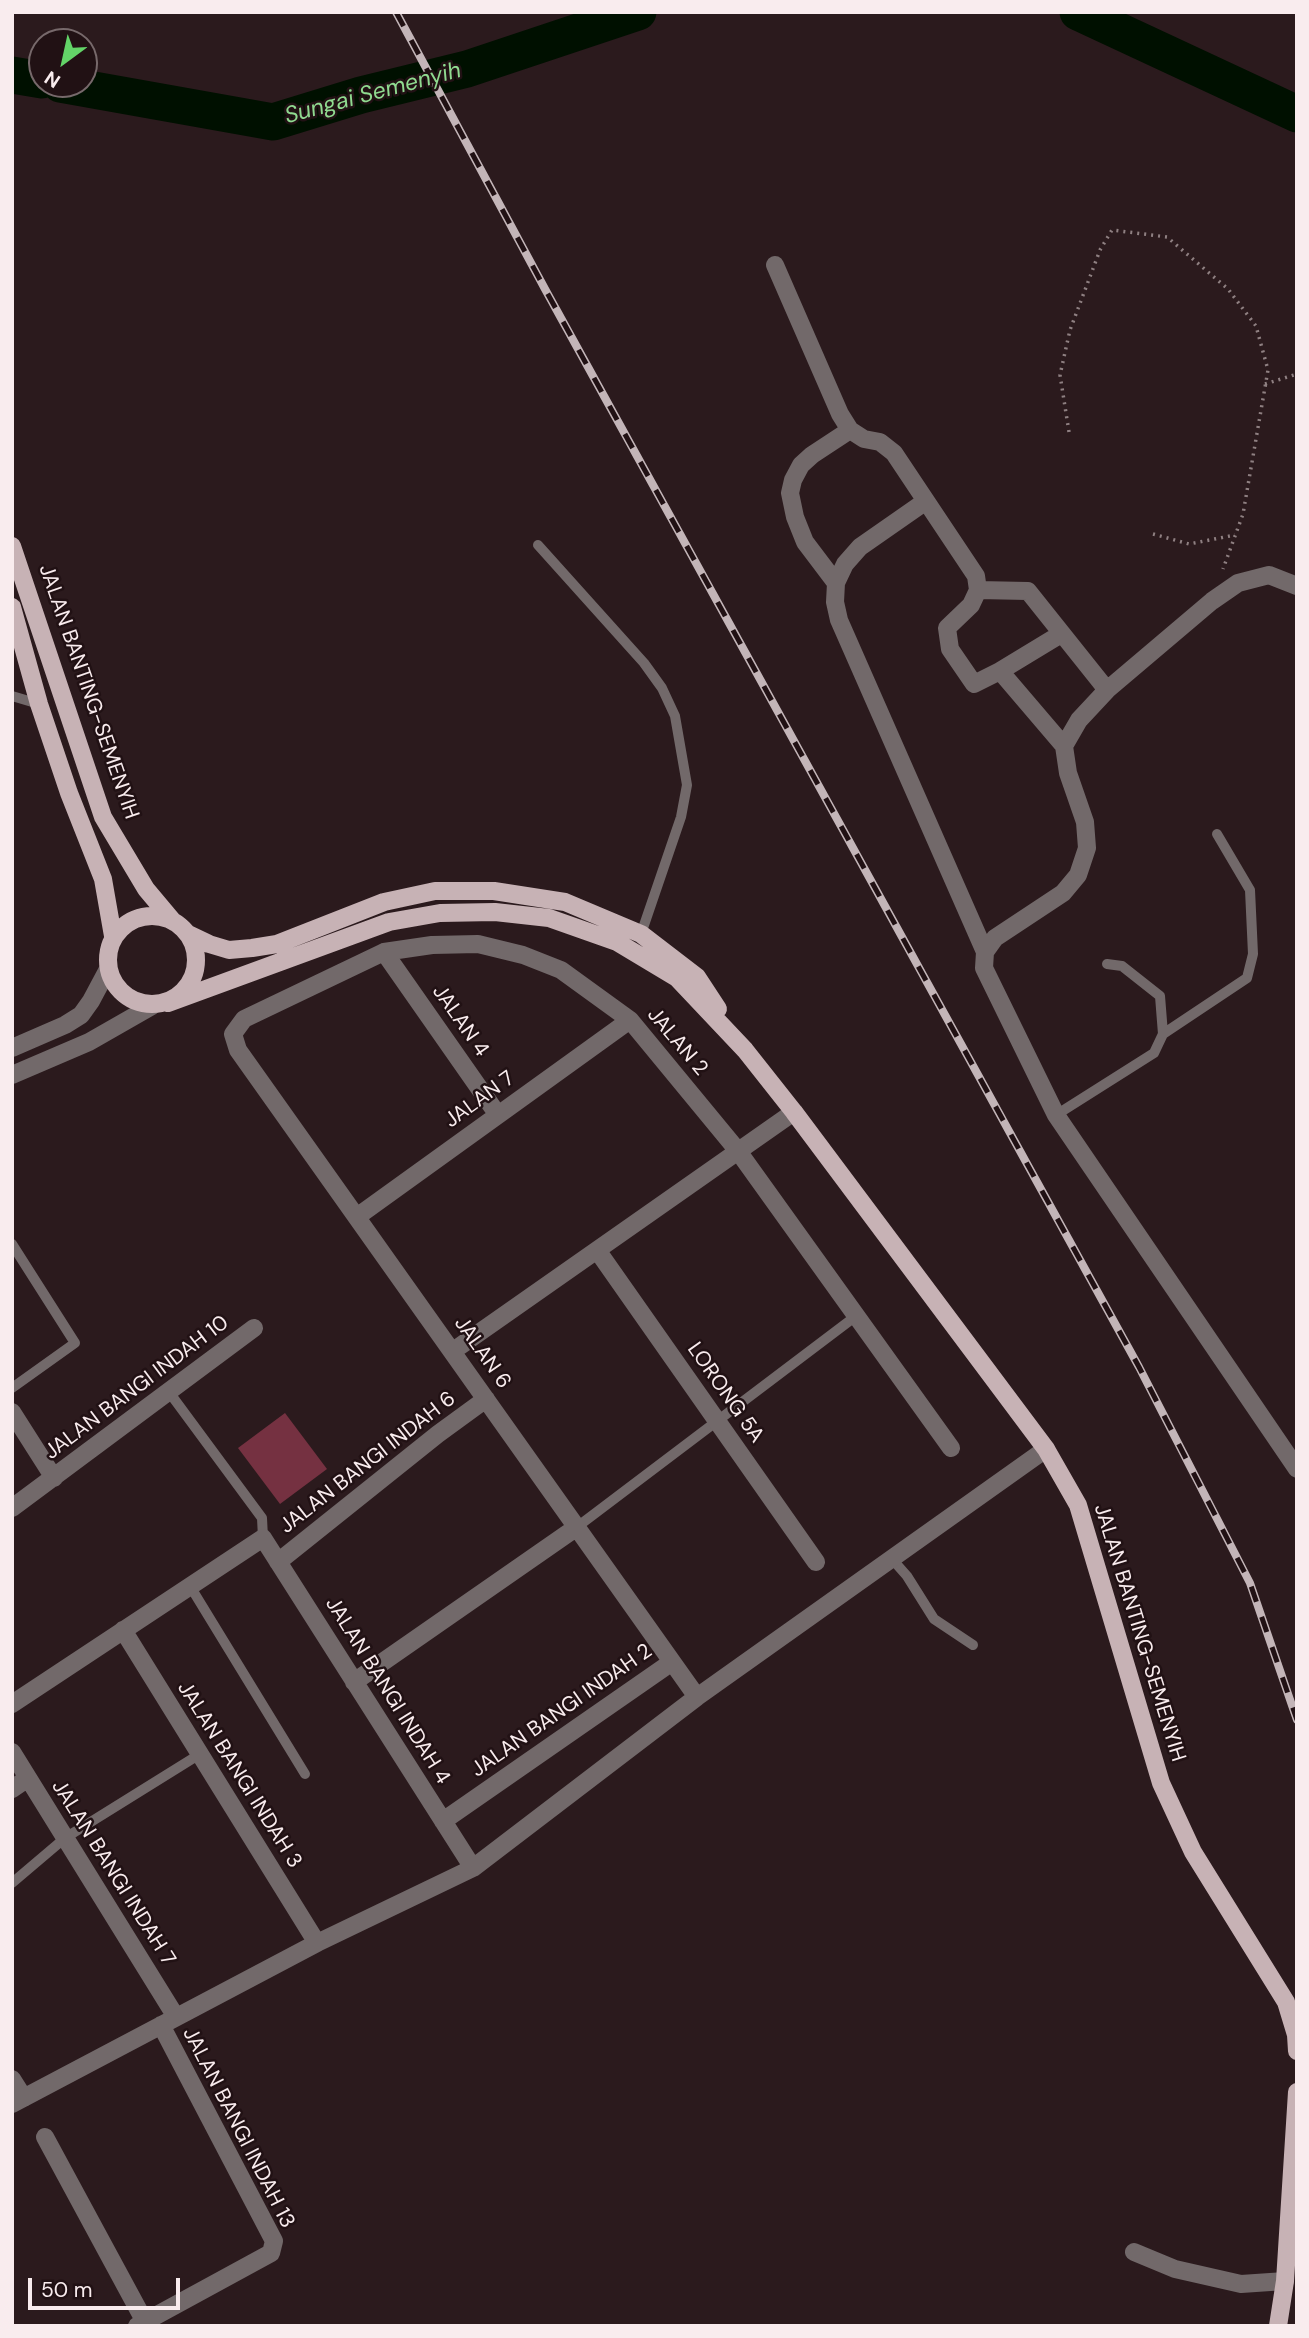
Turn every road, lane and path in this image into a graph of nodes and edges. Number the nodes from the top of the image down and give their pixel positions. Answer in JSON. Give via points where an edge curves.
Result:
{"nodes":[{"id":1,"x":775,"y":265,"type":"dead end"},
{"id":2,"x":1297,"y":374,"type":"edge"},
{"id":3,"x":1265,"y":384,"type":"junction"},
{"id":4,"x":850,"y":430,"type":"junction"},
{"id":5,"x":1069,"y":432,"type":"dead end"},
{"id":6,"x":926,"y":500,"type":"junction"},
{"id":7,"x":1153,"y":534,"type":"dead end"},
{"id":8,"x":1236,"y":535,"type":"junction"},
{"id":9,"x":538,"y":545,"type":"dead end"},
{"id":10,"x":12,"y":546,"type":"edge"},
{"id":11,"x":1222,"y":571,"type":"dead end"},
{"id":12,"x":836,"y":583,"type":"junction"},
{"id":13,"x":1297,"y":586,"type":"edge"},
{"id":14,"x":978,"y":590,"type":"junction"},
{"id":15,"x":12,"y":607,"type":"edge"},
{"id":16,"x":1062,"y":634,"type":"junction"},
{"id":17,"x":1000,"y":671,"type":"junction"},
{"id":18,"x":1107,"y":690,"type":"junction"},
{"id":19,"x":12,"y":696,"type":"edge"},
{"id":20,"x":38,"y":704,"type":"junction"},
{"id":21,"x":1064,"y":746,"type":"junction"},
{"id":22,"x":1217,"y":834,"type":"dead end"},
{"id":23,"x":172,"y":920,"type":"junction"},
{"id":24,"x":188,"y":934,"type":"junction"},
{"id":25,"x":641,"y":934,"type":"junction"},
{"id":26,"x":113,"y":936,"type":"junction"},
{"id":27,"x":384,"y":952,"type":"junction"},
{"id":28,"x":985,"y":952,"type":"junction"},
{"id":29,"x":1107,"y":964,"type":"dead end"},
{"id":30,"x":107,"y":971,"type":"junction"},
{"id":31,"x":160,"y":1004,"type":"junction"},
{"id":32,"x":630,"y":1020,"type":"junction"},
{"id":33,"x":233,"y":1034,"type":"joint"},
{"id":34,"x":1163,"y":1034,"type":"junction"},
{"id":35,"x":12,"y":1048,"type":"edge"},
{"id":36,"x":745,"y":1050,"type":"junction"},
{"id":37,"x":12,"y":1075,"type":"edge"},
{"id":38,"x":794,"y":1112,"type":"junction"},
{"id":39,"x":498,"y":1115,"type":"junction"},
{"id":40,"x":1056,"y":1115,"type":"junction"},
{"id":41,"x":738,"y":1151,"type":"junction"},
{"id":42,"x":358,"y":1216,"type":"junction"},
{"id":43,"x":12,"y":1244,"type":"edge"},
{"id":44,"x":597,"y":1250,"type":"junction"},
{"id":45,"x":856,"y":1316,"type":"junction"},
{"id":46,"x":254,"y":1328,"type":"dead end"},
{"id":47,"x":453,"y":1351,"type":"junction"},
{"id":48,"x":12,"y":1388,"type":"edge"},
{"id":49,"x":169,"y":1392,"type":"junction"},
{"id":50,"x":486,"y":1399,"type":"junction"},
{"id":51,"x":12,"y":1412,"type":"edge"},
{"id":52,"x":717,"y":1421,"type":"junction"},
{"id":53,"x":951,"y":1448,"type":"dead end"},
{"id":54,"x":1046,"y":1449,"type":"junction"},
{"id":55,"x":1297,"y":1469,"type":"edge"},
{"id":56,"x":54,"y":1478,"type":"junction"},
{"id":57,"x":12,"y":1508,"type":"edge"},
{"id":58,"x":577,"y":1527,"type":"junction"},
{"id":59,"x":262,"y":1538,"type":"junction"},
{"id":60,"x":892,"y":1559,"type":"junction"},
{"id":61,"x":278,"y":1562,"type":"junction"},
{"id":62,"x":816,"y":1562,"type":"dead end"},
{"id":63,"x":190,"y":1586,"type":"junction"},
{"id":64,"x":123,"y":1630,"type":"junction"},
{"id":65,"x":973,"y":1645,"type":"dead end"},
{"id":66,"x":672,"y":1662,"type":"junction"},
{"id":67,"x":354,"y":1682,"type":"junction"},
{"id":68,"x":697,"y":1698,"type":"junction"},
{"id":69,"x":12,"y":1704,"type":"edge"},
{"id":70,"x":12,"y":1752,"type":"edge"},
{"id":71,"x":200,"y":1754,"type":"junction"},
{"id":72,"x":305,"y":1774,"type":"dead end"},
{"id":73,"x":28,"y":1778,"type":"junction"},
{"id":74,"x":12,"y":1789,"type":"edge"},
{"id":75,"x":443,"y":1821,"type":"junction"},
{"id":76,"x":65,"y":1838,"type":"junction"},
{"id":77,"x":473,"y":1868,"type":"junction"},
{"id":78,"x":12,"y":1883,"type":"edge"},
{"id":79,"x":317,"y":1943,"type":"junction"},
{"id":80,"x":168,"y":2021,"type":"junction"},
{"id":81,"x":1297,"y":2051,"type":"edge"},
{"id":82,"x":12,"y":2079,"type":"edge"},
{"id":83,"x":1297,"y":2092,"type":"edge"},
{"id":84,"x":18,"y":2101,"type":"edge"},
{"id":85,"x":45,"y":2137,"type":"dead end"},
{"id":86,"x":1134,"y":2252,"type":"dead end"},
{"id":87,"x":1285,"y":2281,"type":"junction"},
{"id":88,"x":141,"y":2324,"type":"edge"},
{"id":89,"x":1278,"y":2326,"type":"edge"}],
"edges":[{"from":1,"to":4,"type":"street"},
{"from":2,"to":3,"type":"path"},
{"from":3,"to":5,"type":"path","via":[[1268,370],[1256,326],[1228,289],[1167,237],[1112,230],[1070,331],[1060,374]]},
{"from":3,"to":8,"type":"path"},
{"from":4,"to":6,"type":"street","via":[[894,453]]},
{"from":4,"to":12,"type":"street","via":[[801,465],[790,493],[805,542]]},
{"from":6,"to":12,"type":"street","via":[[860,547]]},
{"from":6,"to":14,"type":"street","via":[[976,576]]},
{"from":7,"to":8,"type":"path","via":[[1189,544]]},
{"from":8,"to":11,"type":"path"},
{"from":9,"to":25,"type":"lane","via":[[643,663],[662,688],[674,716],[687,785],[681,817]]},
{"from":10,"to":23,"type":"main road","name":"JALAN BANTING-SEMENYIH","via":[[103,817],[146,889]]},
{"from":12,"to":28,"type":"street","via":[[839,620]]},
{"from":13,"to":18,"type":"street","via":[[1269,575],[1238,583]]},
{"from":14,"to":16,"type":"street","via":[[1028,591]]},
{"from":14,"to":17,"type":"street","via":[[971,605],[947,628],[950,649],[974,684]]},
{"from":15,"to":20,"type":"main road","name":"JALAN BANTING-SEMENYIH"},
{"from":16,"to":17,"type":"street"},
{"from":16,"to":18,"type":"street"},
{"from":17,"to":21,"type":"street"},
{"from":18,"to":21,"type":"street","via":[[1079,720]]},
{"from":19,"to":20,"type":"lane"},
{"from":20,"to":26,"type":"main road","name":"JALAN BANTING-SEMENYIH","via":[[103,879]]},
{"from":21,"to":28,"type":"street","via":[[1085,822],[1087,848],[1078,875],[1063,893],[995,937]]},
{"from":22,"to":34,"type":"lane","via":[[1250,890],[1253,954],[1247,978]]},
{"from":23,"to":24,"type":"main road"},
{"from":23,"to":26,"type":"main road","via":[[139,917]]},
{"from":24,"to":25,"type":"main road","name":"JALAN BANTING-SEMENYIH","via":[[229,950],[277,944],[384,902],[435,891],[494,891],[565,902]]},
{"from":24,"to":31,"type":"main road","via":[[196,953],[195,973],[185,991]]},
{"from":25,"to":36,"type":"main road","name":"JALAN BANTING-SEMENYIH","via":[[697,977]]},
{"from":26,"to":30,"type":"main road"},
{"from":27,"to":32,"type":"street","name":"JALAN 2","via":[[478,944],[523,955],[561,970]]},
{"from":27,"to":33,"type":"street","name":"JALAN 2","via":[[244,1018]]},
{"from":27,"to":39,"type":"street","name":"JALAN 4"},
{"from":28,"to":40,"type":"street","via":[[984,968]]},
{"from":29,"to":34,"type":"lane","via":[[1122,966],[1160,996]]},
{"from":30,"to":31,"type":"main road","via":[[124,996]]},
{"from":30,"to":35,"type":"street","via":[[81,1015]]},
{"from":31,"to":36,"type":"main road","name":"JALAN BANTING-SEMENYIH","via":[[389,922],[440,913],[495,912],[549,918],[617,942],[677,978]]},
{"from":31,"to":37,"type":"street","via":[[89,1042]]},
{"from":32,"to":39,"type":"street","name":"JALAN 7"},
{"from":32,"to":41,"type":"street","name":"JALAN 2"},
{"from":33,"to":42,"type":"street","name":"JALAN 6","via":[[238,1050]]},
{"from":34,"to":40,"type":"lane","via":[[1153,1053]]},
{"from":36,"to":38,"type":"main road","name":"JALAN BANTING-SEMENYIH"},
{"from":38,"to":41,"type":"street"},
{"from":38,"to":54,"type":"main road","name":"JALAN BANTING-SEMENYIH"},
{"from":39,"to":42,"type":"street","name":"JALAN 7"},
{"from":40,"to":55,"type":"street"},
{"from":41,"to":44,"type":"street"},
{"from":41,"to":45,"type":"street","name":"JALAN 2"},
{"from":42,"to":47,"type":"street","name":"JALAN 6"},
{"from":43,"to":48,"type":"lane","via":[[75,1343]]},
{"from":44,"to":47,"type":"street"},
{"from":44,"to":52,"type":"street","name":"LORONG 5A"},
{"from":45,"to":52,"type":"lane"},
{"from":45,"to":53,"type":"street","name":"JALAN 2"},
{"from":46,"to":49,"type":"street","name":"JALAN BANGI INDAH 10"},
{"from":47,"to":50,"type":"street","name":"JALAN 6"},
{"from":49,"to":56,"type":"street","name":"JALAN BANGI INDAH 10"},
{"from":49,"to":59,"type":"lane","via":[[262,1518]]},
{"from":50,"to":58,"type":"street","name":"JALAN 6"},
{"from":50,"to":61,"type":"street","name":"JALAN BANGI INDAH 6"},
{"from":51,"to":56,"type":"street"},
{"from":52,"to":58,"type":"lane"},
{"from":52,"to":62,"type":"street","name":"LORONG 5A"},
{"from":54,"to":60,"type":"street"},
{"from":54,"to":81,"type":"main road","name":"JALAN BANTING-SEMENYIH","via":[[1077,1505],[1161,1783],[1193,1852],[1286,2002]]},
{"from":56,"to":57,"type":"street","name":"JALAN BANGI INDAH 10"},
{"from":58,"to":66,"type":"street","name":"JALAN 6"},
{"from":58,"to":67,"type":"street"},
{"from":59,"to":61,"type":"street","name":"JALAN BANGI INDAH 4"},
{"from":59,"to":63,"type":"street"},
{"from":60,"to":65,"type":"lane","via":[[934,1619]]},
{"from":60,"to":68,"type":"street"},
{"from":61,"to":67,"type":"street","name":"JALAN BANGI INDAH 4"},
{"from":63,"to":64,"type":"street"},
{"from":63,"to":72,"type":"lane"},
{"from":64,"to":69,"type":"street"},
{"from":64,"to":71,"type":"street","name":"JALAN BANGI INDAH 3"},
{"from":66,"to":68,"type":"street","name":"JALAN 6"},
{"from":66,"to":75,"type":"street","name":"JALAN BANGI INDAH 2"},
{"from":67,"to":75,"type":"street","name":"JALAN BANGI INDAH 4"},
{"from":68,"to":77,"type":"street"},
{"from":70,"to":73,"type":"street","name":"JALAN BANGI INDAH 7"},
{"from":71,"to":76,"type":"lane"},
{"from":71,"to":79,"type":"street","name":"JALAN BANGI INDAH 3"},
{"from":73,"to":74,"type":"street"},
{"from":73,"to":76,"type":"street","name":"JALAN BANGI INDAH 7"},
{"from":75,"to":77,"type":"street","name":"JALAN BANGI INDAH 4"},
{"from":76,"to":78,"type":"lane"},
{"from":76,"to":80,"type":"street","name":"JALAN BANGI INDAH 7"},
{"from":77,"to":79,"type":"street"},
{"from":79,"to":80,"type":"street"},
{"from":80,"to":84,"type":"street"},
{"from":80,"to":88,"type":"street","name":"JALAN BANGI INDAH 13","via":[[274,2241],[271,2253]]},
{"from":82,"to":84,"type":"street"},
{"from":83,"to":87,"type":"main road"},
{"from":85,"to":88,"type":"street"},
{"from":86,"to":87,"type":"street","via":[[1175,2269],[1241,2284]]},
{"from":87,"to":89,"type":"main road"}]}
